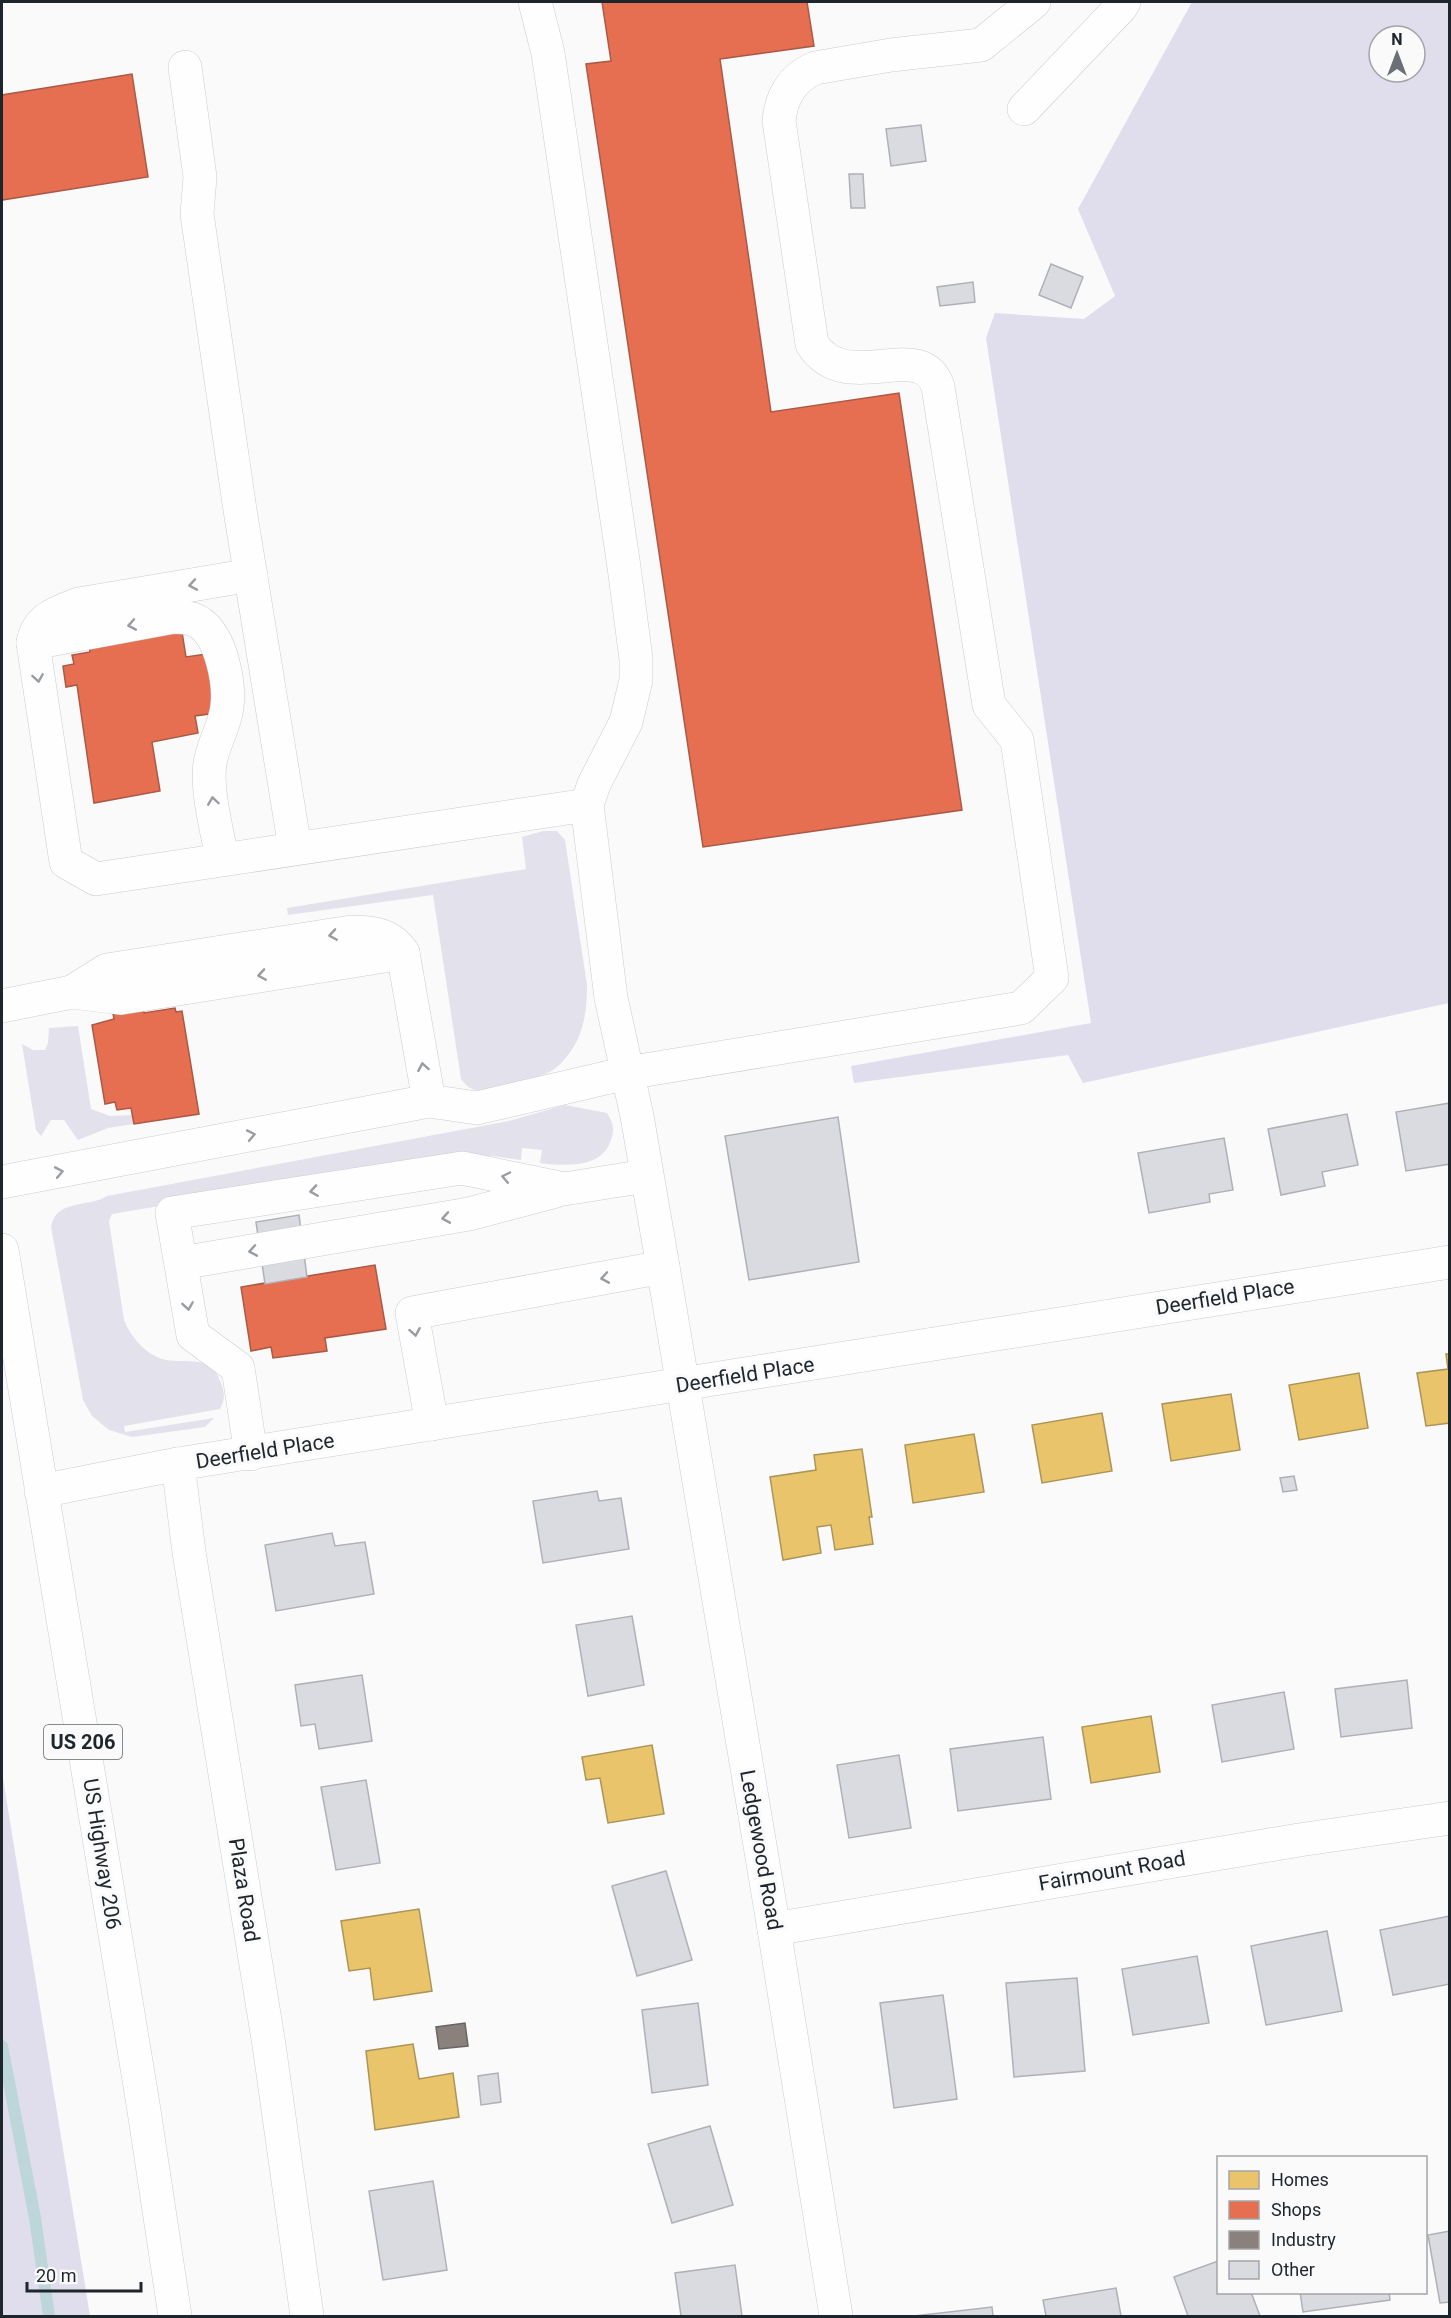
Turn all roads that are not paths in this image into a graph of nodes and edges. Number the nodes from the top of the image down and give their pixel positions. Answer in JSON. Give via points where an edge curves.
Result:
{"nodes":[{"id":1,"x":535,"y":2,"type":"edge"},
{"id":2,"x":1034,"y":2,"type":"edge"},
{"id":3,"x":1118,"y":3,"type":"edge"},
{"id":4,"x":185,"y":67,"type":"dead end"},
{"id":5,"x":1024,"y":109,"type":"dead end"},
{"id":6,"x":251,"y":575,"type":"junction"},
{"id":7,"x":33,"y":643,"type":"junction"},
{"id":8,"x":586,"y":805,"type":"junction"},
{"id":9,"x":295,"y":848,"type":"junction"},
{"id":10,"x":222,"y":858,"type":"junction"},
{"id":11,"x":2,"y":1006,"type":"edge"},
{"id":12,"x":627,"y":1073,"type":"junction"},
{"id":13,"x":429,"y":1101,"type":"junction"},
{"id":14,"x":646,"y":1176,"type":"junction"},
{"id":15,"x":2,"y":1182,"type":"edge"},
{"id":16,"x":564,"y":1189,"type":"junction"},
{"id":17,"x":2,"y":1250,"type":"edge"},
{"id":18,"x":1449,"y":1262,"type":"edge"},
{"id":19,"x":181,"y":1263,"type":"junction"},
{"id":20,"x":663,"y":1267,"type":"junction"},
{"id":21,"x":682,"y":1385,"type":"junction"},
{"id":22,"x":432,"y":1424,"type":"junction"},
{"id":23,"x":251,"y":1454,"type":"junction"},
{"id":24,"x":178,"y":1464,"type":"junction"},
{"id":25,"x":41,"y":1491,"type":"junction"},
{"id":26,"x":1449,"y":1818,"type":"edge"},
{"id":27,"x":774,"y":1929,"type":"junction"},
{"id":28,"x":175,"y":2316,"type":"edge"},
{"id":29,"x":307,"y":2316,"type":"edge"},
{"id":30,"x":836,"y":2316,"type":"edge"}],
"edges":[{"from":1,"to":8,"type":"main road","via":[[548,53],[636,659],[636,680],[626,722]]},
{"from":2,"to":12,"type":"main road","via":[[981,45],[814,68],[799,76],[787,91],[779,121],[812,344],[838,366],[917,366],[932,375],[938,387],[989,705],[1017,740],[1052,978],[1021,1008]]},
{"from":3,"to":5,"type":"main road"},
{"from":4,"to":6,"type":"main road","via":[[200,177],[197,214]]},
{"from":6,"to":7,"type":"main road","one_way":true,"via":[[79,604],[43,621]]},
{"from":6,"to":9,"type":"main road"},
{"from":7,"to":10,"type":"main road","one_way":true,"via":[[66,862],[96,879]]},
{"from":10,"to":7,"type":"main road","one_way":true,"via":[[210,771],[228,706],[217,642],[207,630],[189,618],[173,617]]},
{"from":8,"to":9,"type":"main road"},
{"from":8,"to":12,"type":"main road","name":"Ledgewood Road","via":[[610,998]]},
{"from":9,"to":10,"type":"main road"},
{"from":13,"to":11,"type":"main road","one_way":true,"via":[[403,953],[396,942],[368,932],[107,970],[72,992]]},
{"from":12,"to":13,"type":"main road","via":[[477,1108]]},
{"from":12,"to":14,"type":"main road","name":"Ledgewood Road"},
{"from":15,"to":13,"type":"main road","one_way":true},
{"from":14,"to":16,"type":"main road"},
{"from":14,"to":20,"type":"main road","name":"Ledgewood Road"},
{"from":16,"to":19,"type":"main road","one_way":true,"via":[[468,1214]]},
{"from":16,"to":19,"type":"main road","one_way":true,"via":[[462,1168],[172,1213]]},
{"from":17,"to":25,"type":"main road","name":"US Highway 206","number":"US 206"},
{"from":18,"to":21,"type":"main road","name":"Deerfield Place"},
{"from":19,"to":23,"type":"main road","one_way":true,"via":[[193,1335],[238,1368]]},
{"from":20,"to":21,"type":"main road","name":"Ledgewood Road"},
{"from":20,"to":22,"type":"main road","one_way":true,"via":[[412,1313]]},
{"from":21,"to":22,"type":"main road","name":"Deerfield Place"},
{"from":21,"to":27,"type":"main road","name":"Ledgewood Road"},
{"from":22,"to":23,"type":"main road","name":"Deerfield Place"},
{"from":23,"to":24,"type":"main road","name":"Deerfield Place"},
{"from":24,"to":25,"type":"main road","name":"Deerfield Place"},
{"from":24,"to":29,"type":"main road","name":"Plaza Road"},
{"from":25,"to":28,"type":"main road","name":"US Highway 206","number":"US 206"},
{"from":26,"to":27,"type":"main road","name":"Fairmount Road"},
{"from":27,"to":30,"type":"main road","name":"Ledgewood Road"}]}
